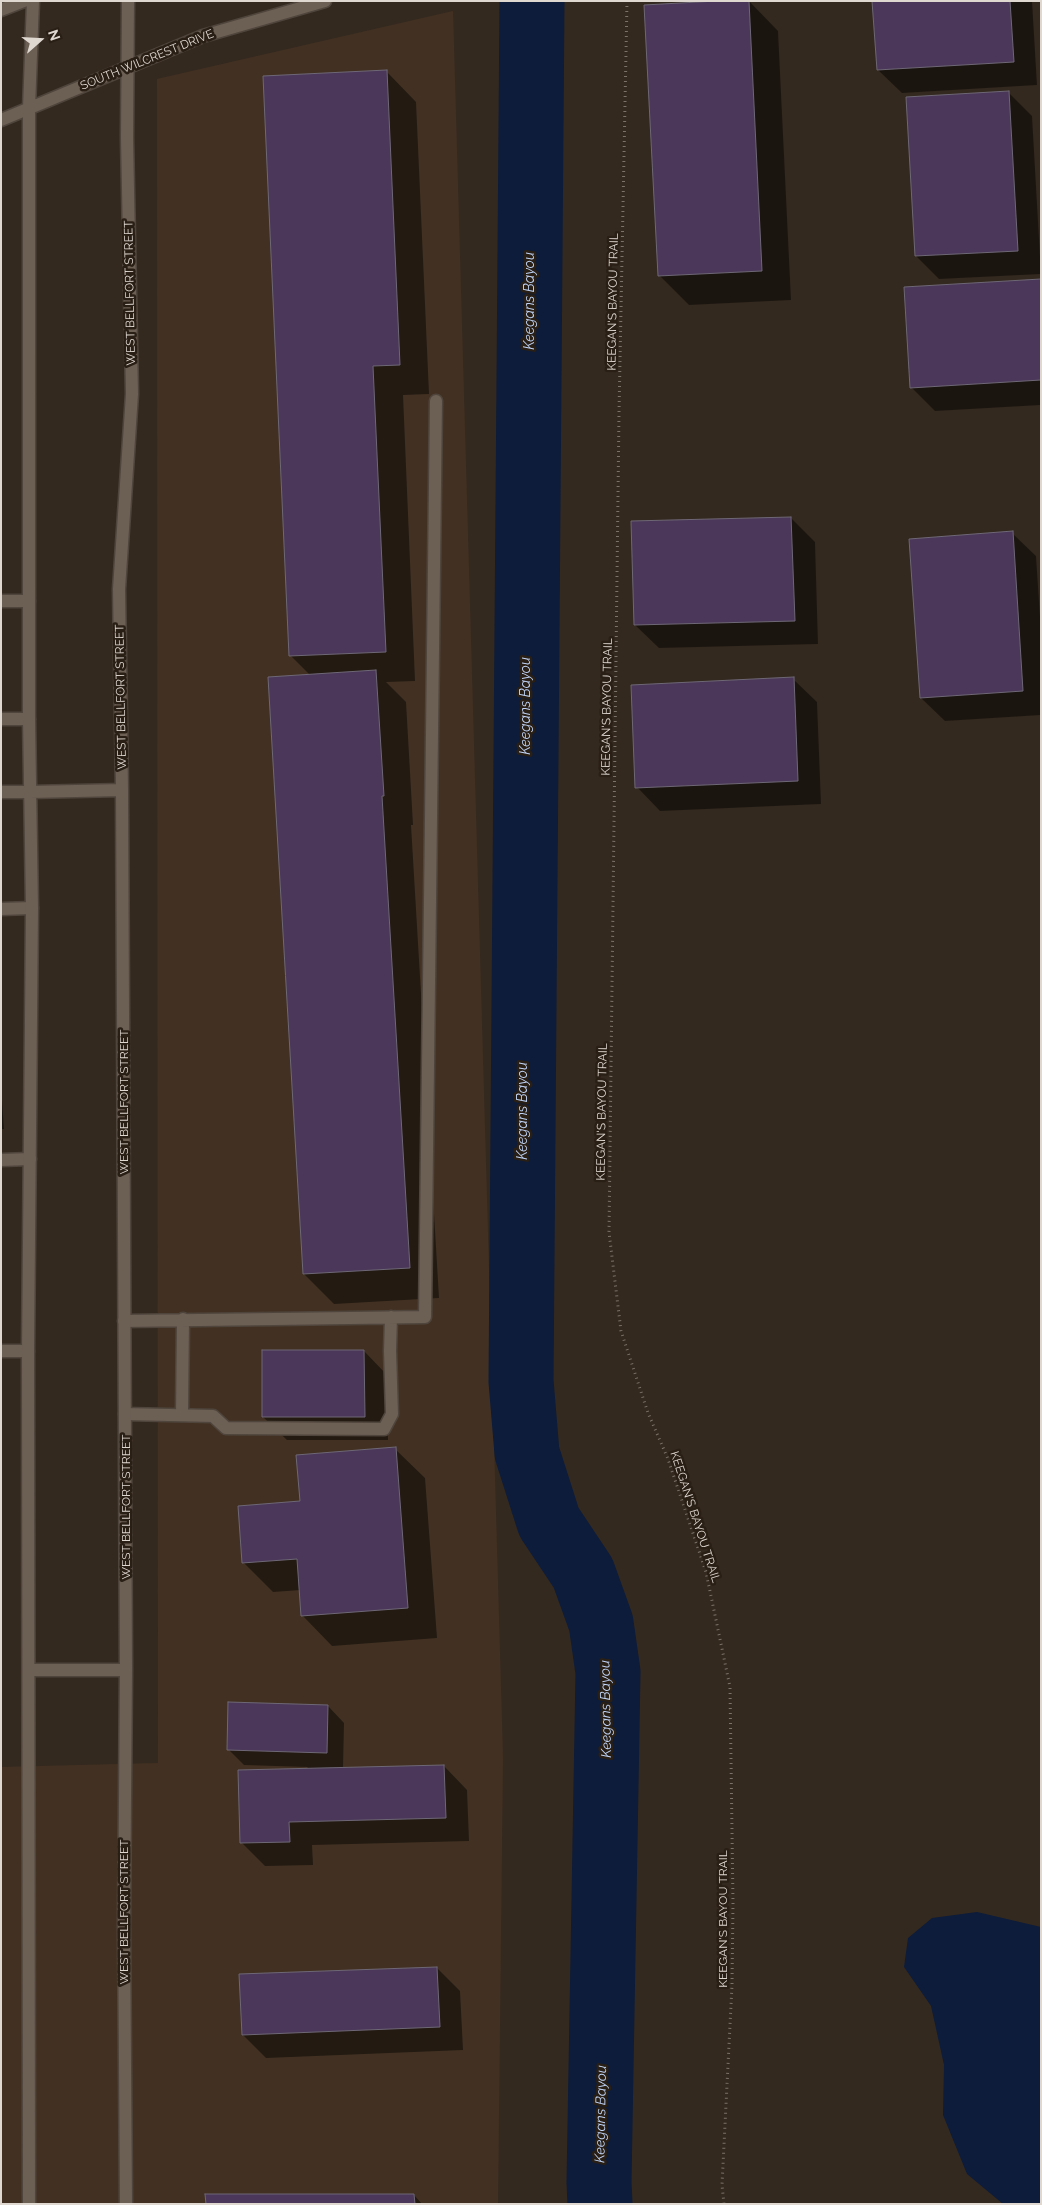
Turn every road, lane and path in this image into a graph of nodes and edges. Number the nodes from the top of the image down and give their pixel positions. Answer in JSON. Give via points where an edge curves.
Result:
{"nodes":[{"id":1,"x":24,"y":1,"type":"edge"},
{"id":2,"x":33,"y":1,"type":"edge"},
{"id":3,"x":128,"y":1,"type":"edge"},
{"id":4,"x":325,"y":1,"type":"edge"},
{"id":5,"x":627,"y":1,"type":"edge"},
{"id":6,"x":1,"y":10,"type":"edge"},
{"id":7,"x":129,"y":67,"type":"junction"},
{"id":8,"x":29,"y":108,"type":"junction"},
{"id":9,"x":1,"y":120,"type":"edge"},
{"id":10,"x":436,"y":401,"type":"dead end"},
{"id":11,"x":1,"y":601,"type":"edge"},
{"id":12,"x":29,"y":601,"type":"junction"},
{"id":13,"x":1,"y":719,"type":"edge"},
{"id":14,"x":30,"y":719,"type":"junction"},
{"id":15,"x":122,"y":790,"type":"junction"},
{"id":16,"x":1,"y":792,"type":"edge"},
{"id":17,"x":30,"y":792,"type":"junction"},
{"id":18,"x":32,"y":908,"type":"junction"},
{"id":19,"x":1,"y":909,"type":"edge"},
{"id":20,"x":30,"y":1159,"type":"junction"},
{"id":21,"x":1,"y":1160,"type":"edge"},
{"id":22,"x":391,"y":1317,"type":"junction"},
{"id":23,"x":183,"y":1319,"type":"junction"},
{"id":24,"x":124,"y":1320,"type":"junction"},
{"id":25,"x":1,"y":1351,"type":"edge"},
{"id":26,"x":28,"y":1352,"type":"junction"},
{"id":27,"x":125,"y":1414,"type":"junction"},
{"id":28,"x":182,"y":1415,"type":"junction"},
{"id":29,"x":29,"y":1670,"type":"junction"},
{"id":30,"x":126,"y":1670,"type":"junction"},
{"id":31,"x":29,"y":2204,"type":"edge"},
{"id":32,"x":126,"y":2204,"type":"edge"},
{"id":33,"x":724,"y":2204,"type":"edge"}],
"edges":[{"from":1,"to":6,"type":"main road"},
{"from":2,"to":8,"type":"main road"},
{"from":3,"to":7,"type":"main road","name":"WEST BELLFORT STREET"},
{"from":4,"to":7,"type":"main road","name":"SOUTH WILCREST DRIVE","via":[[203,36]]},
{"from":5,"to":33,"type":"path","name":"KEEGAN'S BAYOU TRAIL","via":[[610,1232],[621,1331],[706,1572],[730,1686],[733,1903],[722,2185]]},
{"from":7,"to":8,"type":"main road","name":"SOUTH WILCREST DRIVE"},
{"from":7,"to":15,"type":"main road","name":"WEST BELLFORT STREET","via":[[127,138],[132,394],[119,589]]},
{"from":8,"to":9,"type":"main road","name":"SOUTH WILCREST DRIVE"},
{"from":8,"to":12,"type":"main road"},
{"from":10,"to":22,"type":"main road","via":[[425,1317]]},
{"from":11,"to":12,"type":"main road"},
{"from":12,"to":14,"type":"main road"},
{"from":13,"to":14,"type":"main road"},
{"from":14,"to":17,"type":"main road"},
{"from":15,"to":17,"type":"main road"},
{"from":15,"to":24,"type":"main road","name":"WEST BELLFORT STREET"},
{"from":16,"to":17,"type":"main road"},
{"from":17,"to":18,"type":"main road"},
{"from":18,"to":19,"type":"main road"},
{"from":18,"to":20,"type":"main road"},
{"from":20,"to":21,"type":"main road"},
{"from":20,"to":26,"type":"main road"},
{"from":22,"to":23,"type":"main road"},
{"from":22,"to":28,"type":"main road","via":[[392,1414],[384,1430],[226,1428],[213,1416]]},
{"from":23,"to":24,"type":"main road"},
{"from":23,"to":28,"type":"main road"},
{"from":24,"to":27,"type":"main road","name":"WEST BELLFORT STREET"},
{"from":25,"to":26,"type":"main road"},
{"from":26,"to":29,"type":"main road"},
{"from":27,"to":28,"type":"main road"},
{"from":27,"to":30,"type":"main road","name":"WEST BELLFORT STREET"},
{"from":29,"to":30,"type":"main road"},
{"from":29,"to":31,"type":"main road"},
{"from":30,"to":32,"type":"main road","name":"WEST BELLFORT STREET"}]}
